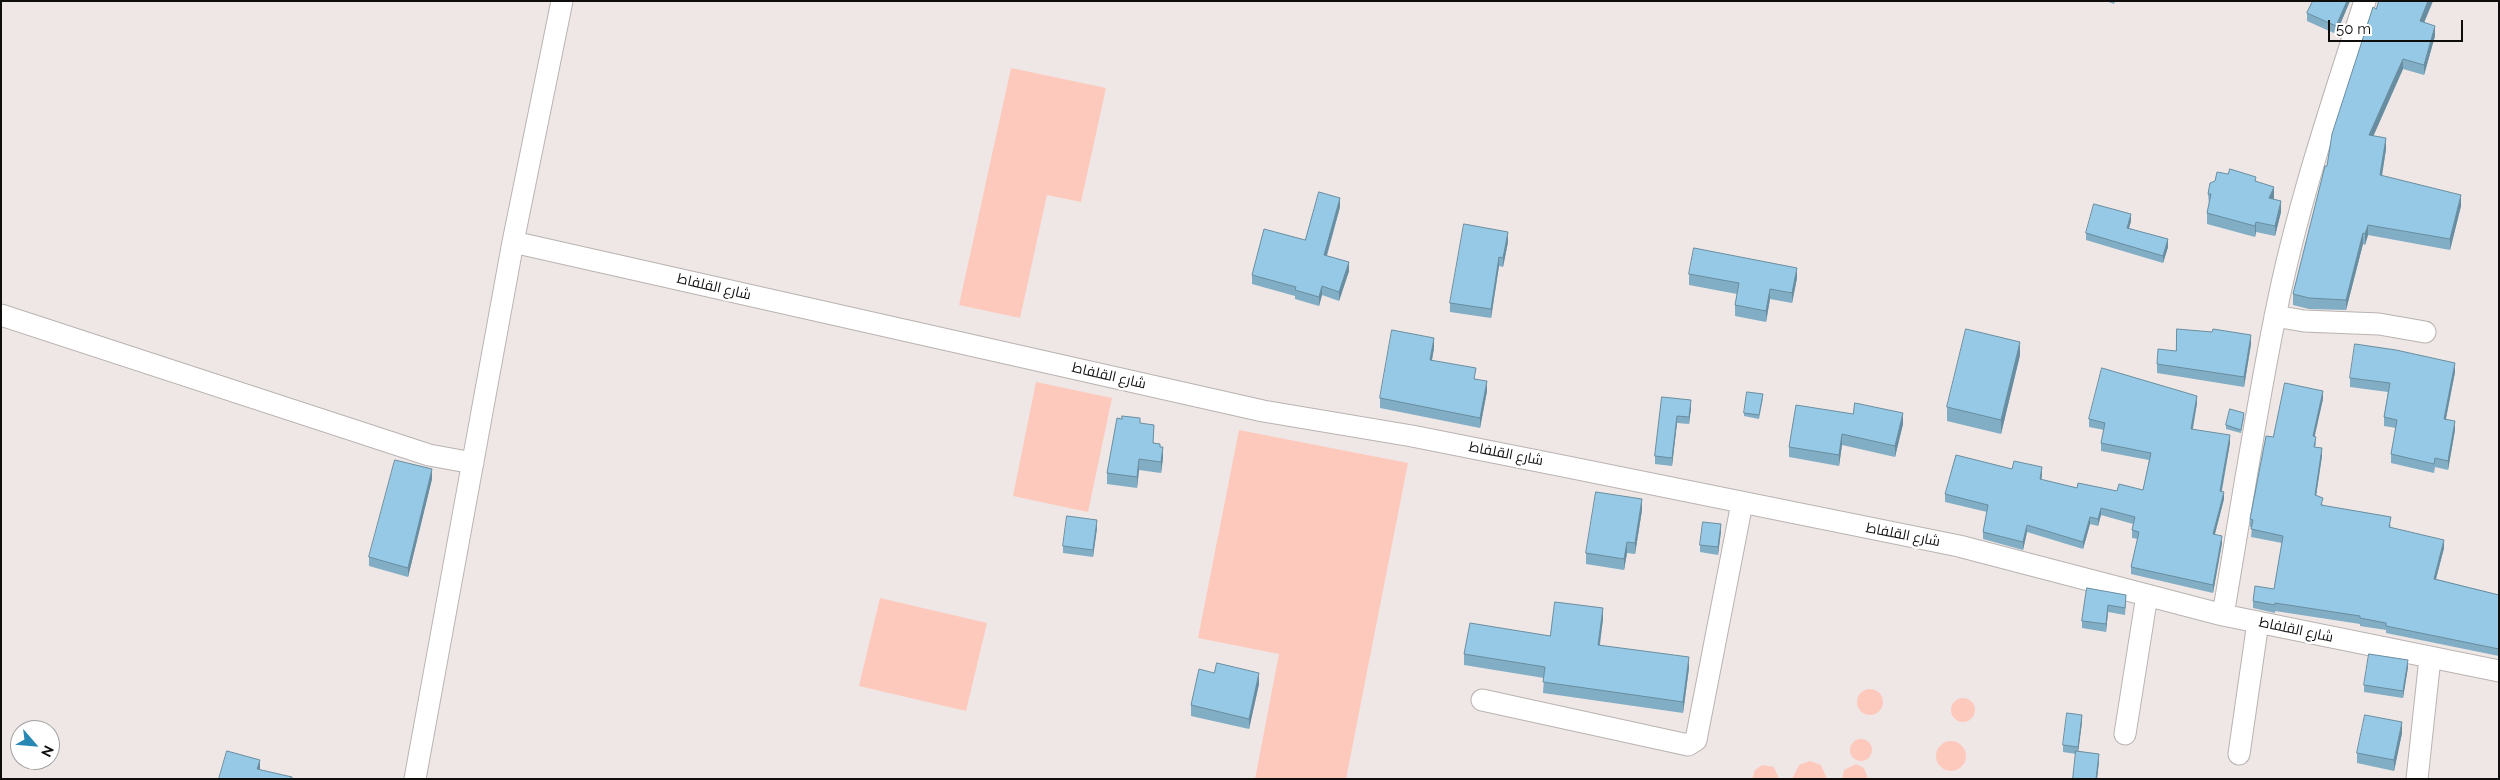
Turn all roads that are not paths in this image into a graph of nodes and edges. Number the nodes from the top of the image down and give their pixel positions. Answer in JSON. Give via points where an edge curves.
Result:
{"nodes":[{"id":1,"x":562,"y":1,"type":"edge"},
{"id":2,"x":2365,"y":1,"type":"edge"},
{"id":3,"x":513,"y":242,"type":"junction"},
{"id":4,"x":1,"y":315,"type":"edge"},
{"id":5,"x":2275,"y":316,"type":"junction"},
{"id":6,"x":2425,"y":332,"type":"dead end"},
{"id":7,"x":473,"y":463,"type":"junction"},
{"id":8,"x":1742,"y":503,"type":"junction"},
{"id":9,"x":2147,"y":595,"type":"junction"},
{"id":10,"x":2223,"y":615,"type":"junction"},
{"id":11,"x":2258,"y":622,"type":"junction"},
{"id":12,"x":2430,"y":658,"type":"junction"},
{"id":13,"x":2499,"y":671,"type":"edge"},
{"id":14,"x":1482,"y":700,"type":"dead end"},
{"id":15,"x":2125,"y":734,"type":"dead end"},
{"id":16,"x":2239,"y":754,"type":"dead end"},
{"id":17,"x":415,"y":779,"type":"edge"},
{"id":18,"x":2417,"y":779,"type":"edge"}],
"edges":[{"from":1,"to":3,"type":"street"},
{"from":2,"to":5,"type":"street","via":[[2301,210]]},
{"from":3,"to":7,"type":"street"},
{"from":3,"to":8,"type":"street","name":"شارع القلفاط","via":[[1263,411],[1421,438]]},
{"from":4,"to":7,"type":"street","via":[[429,455]]},
{"from":5,"to":6,"type":"street","via":[[2304,321],[2379,324]]},
{"from":5,"to":10,"type":"street"},
{"from":7,"to":17,"type":"street"},
{"from":8,"to":9,"type":"street","name":"شارع القلفاط","via":[[1958,546]]},
{"from":8,"to":14,"type":"street","via":[[1696,740],[1688,745]]},
{"from":9,"to":10,"type":"street","name":"شارع القلفاط"},
{"from":9,"to":15,"type":"street"},
{"from":10,"to":11,"type":"street","name":"شارع القلفاط"},
{"from":11,"to":12,"type":"street","name":"شارع القلفاط"},
{"from":11,"to":16,"type":"street"},
{"from":12,"to":13,"type":"street","name":"شارع القلفاط"},
{"from":12,"to":18,"type":"street"}]}
